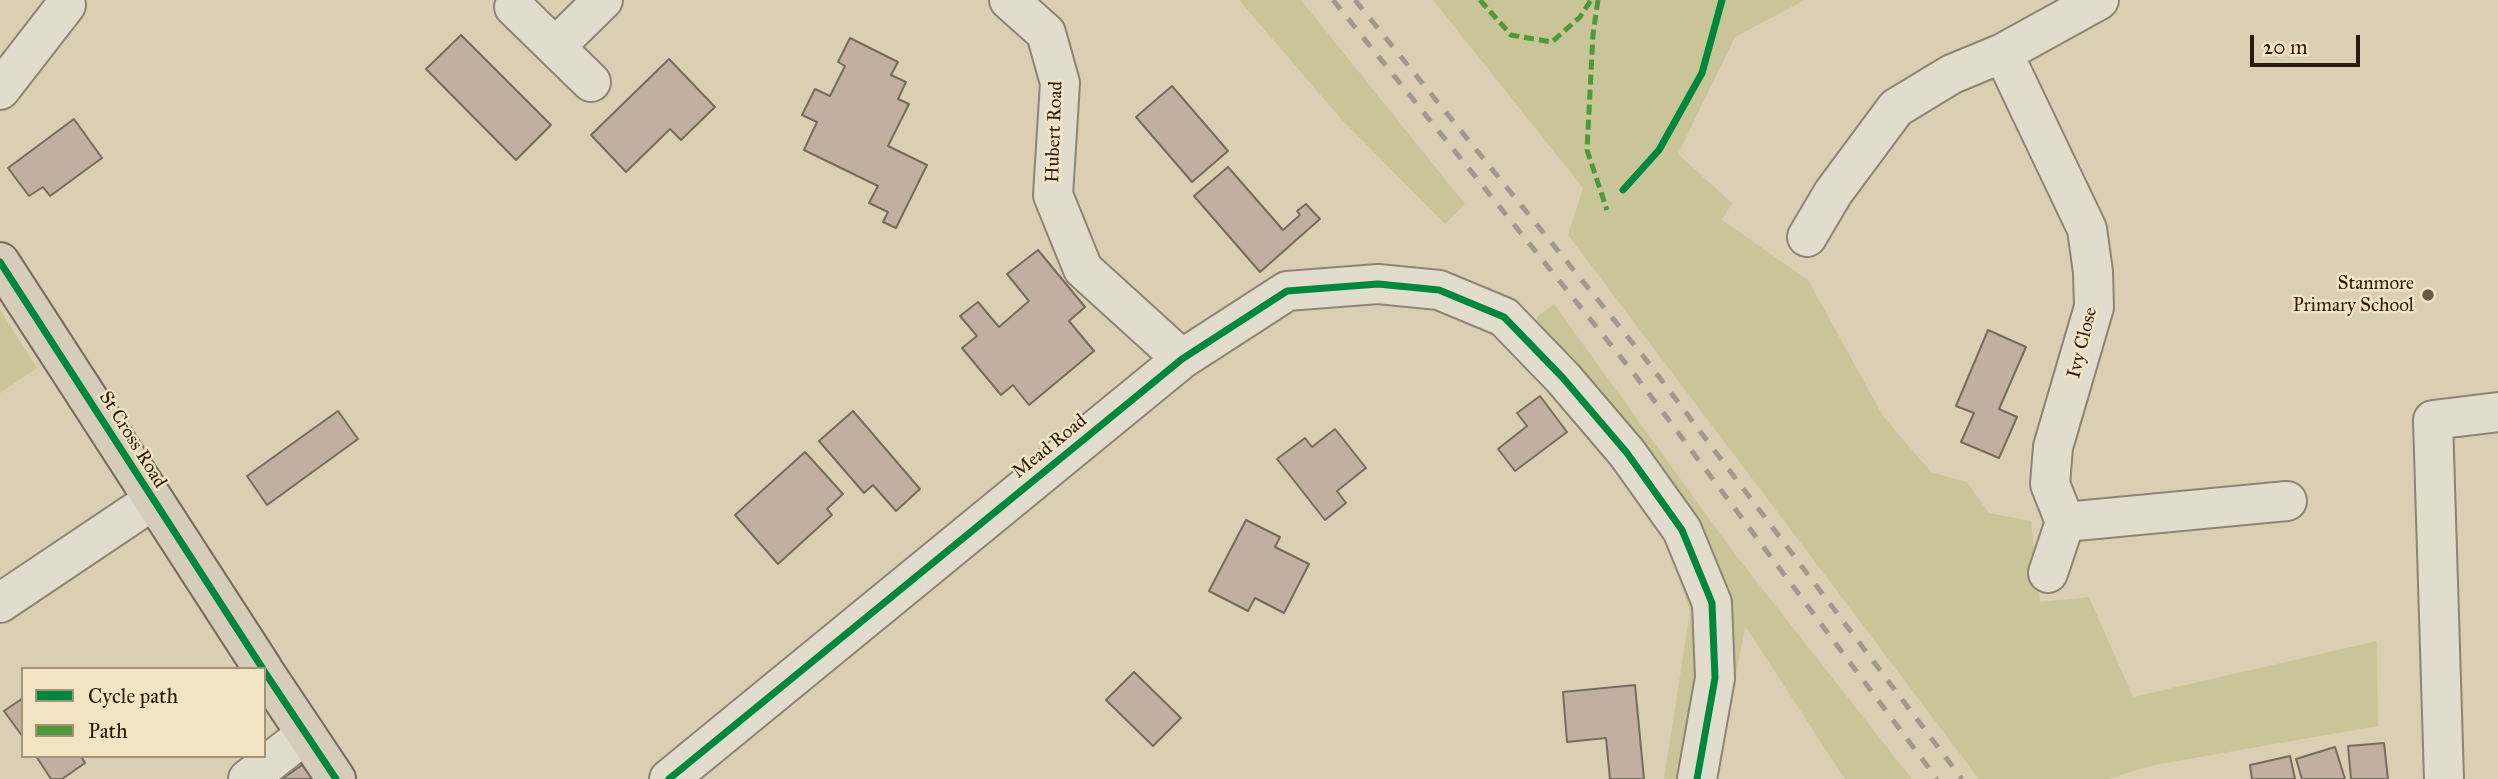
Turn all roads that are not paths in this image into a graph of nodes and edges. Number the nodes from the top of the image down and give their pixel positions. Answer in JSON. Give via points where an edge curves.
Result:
{"nodes":[{"id":1,"x":603,"y":0,"type":"edge"},
{"id":2,"x":1009,"y":0,"type":"edge"},
{"id":3,"x":2099,"y":0,"type":"edge"},
{"id":4,"x":66,"y":5,"type":"dead end"},
{"id":5,"x":514,"y":7,"type":"dead end"},
{"id":6,"x":555,"y":47,"type":"junction"},
{"id":7,"x":2003,"y":53,"type":"junction"},
{"id":8,"x":591,"y":82,"type":"dead end"},
{"id":9,"x":0,"y":90,"type":"edge"},
{"id":10,"x":1807,"y":237,"type":"dead end"},
{"id":11,"x":0,"y":262,"type":"edge"},
{"id":12,"x":1182,"y":359,"type":"junction"},
{"id":13,"x":2498,"y":412,"type":"edge"},
{"id":14,"x":152,"y":501,"type":"junction"},
{"id":15,"x":2287,"y":501,"type":"dead end"},
{"id":16,"x":2065,"y":522,"type":"junction"},
{"id":17,"x":2048,"y":573,"type":"dead end"},
{"id":18,"x":0,"y":603,"type":"edge"},
{"id":19,"x":262,"y":667,"type":"edge"},
{"id":20,"x":266,"y":673,"type":"edge"},
{"id":21,"x":306,"y":734,"type":"junction"},
{"id":22,"x":248,"y":779,"type":"edge"},
{"id":23,"x":336,"y":779,"type":"edge"},
{"id":24,"x":669,"y":779,"type":"edge"},
{"id":25,"x":1697,"y":779,"type":"edge"},
{"id":26,"x":2444,"y":779,"type":"edge"}],
"edges":[{"from":1,"to":6,"type":"street"},
{"from":2,"to":12,"type":"street","name":"Hubert Road","via":[[1046,33],[1060,83],[1053,195],[1083,269]]},
{"from":3,"to":7,"type":"street"},
{"from":4,"to":9,"type":"street"},
{"from":5,"to":6,"type":"street"},
{"from":6,"to":8,"type":"street"},
{"from":7,"to":10,"type":"street","via":[[1952,74],[1896,108],[1833,192]]},
{"from":7,"to":16,"type":"street","name":"Ivy Close","via":[[2087,229],[2093,272],[2091,317],[2053,447],[2050,484]]},
{"from":11,"to":14,"type":"main road","name":"St Cross Road"},
{"from":12,"to":24,"type":"street","name":"Mead Road"},
{"from":12,"to":25,"type":"street","name":"Mead Road","via":[[1287,291],[1378,284],[1439,290],[1504,317],[1627,453],[1682,530],[1712,604],[1715,678]]},
{"from":13,"to":26,"type":"street","via":[[2433,420]]},
{"from":14,"to":18,"type":"street"},
{"from":14,"to":19,"type":"main road","name":"St Cross Road"},
{"from":15,"to":16,"type":"street"},
{"from":16,"to":17,"type":"street"},
{"from":20,"to":21,"type":"main road","name":"St Cross Road"},
{"from":21,"to":22,"type":"street"},
{"from":21,"to":23,"type":"main road","name":"St Cross Road"}]}
